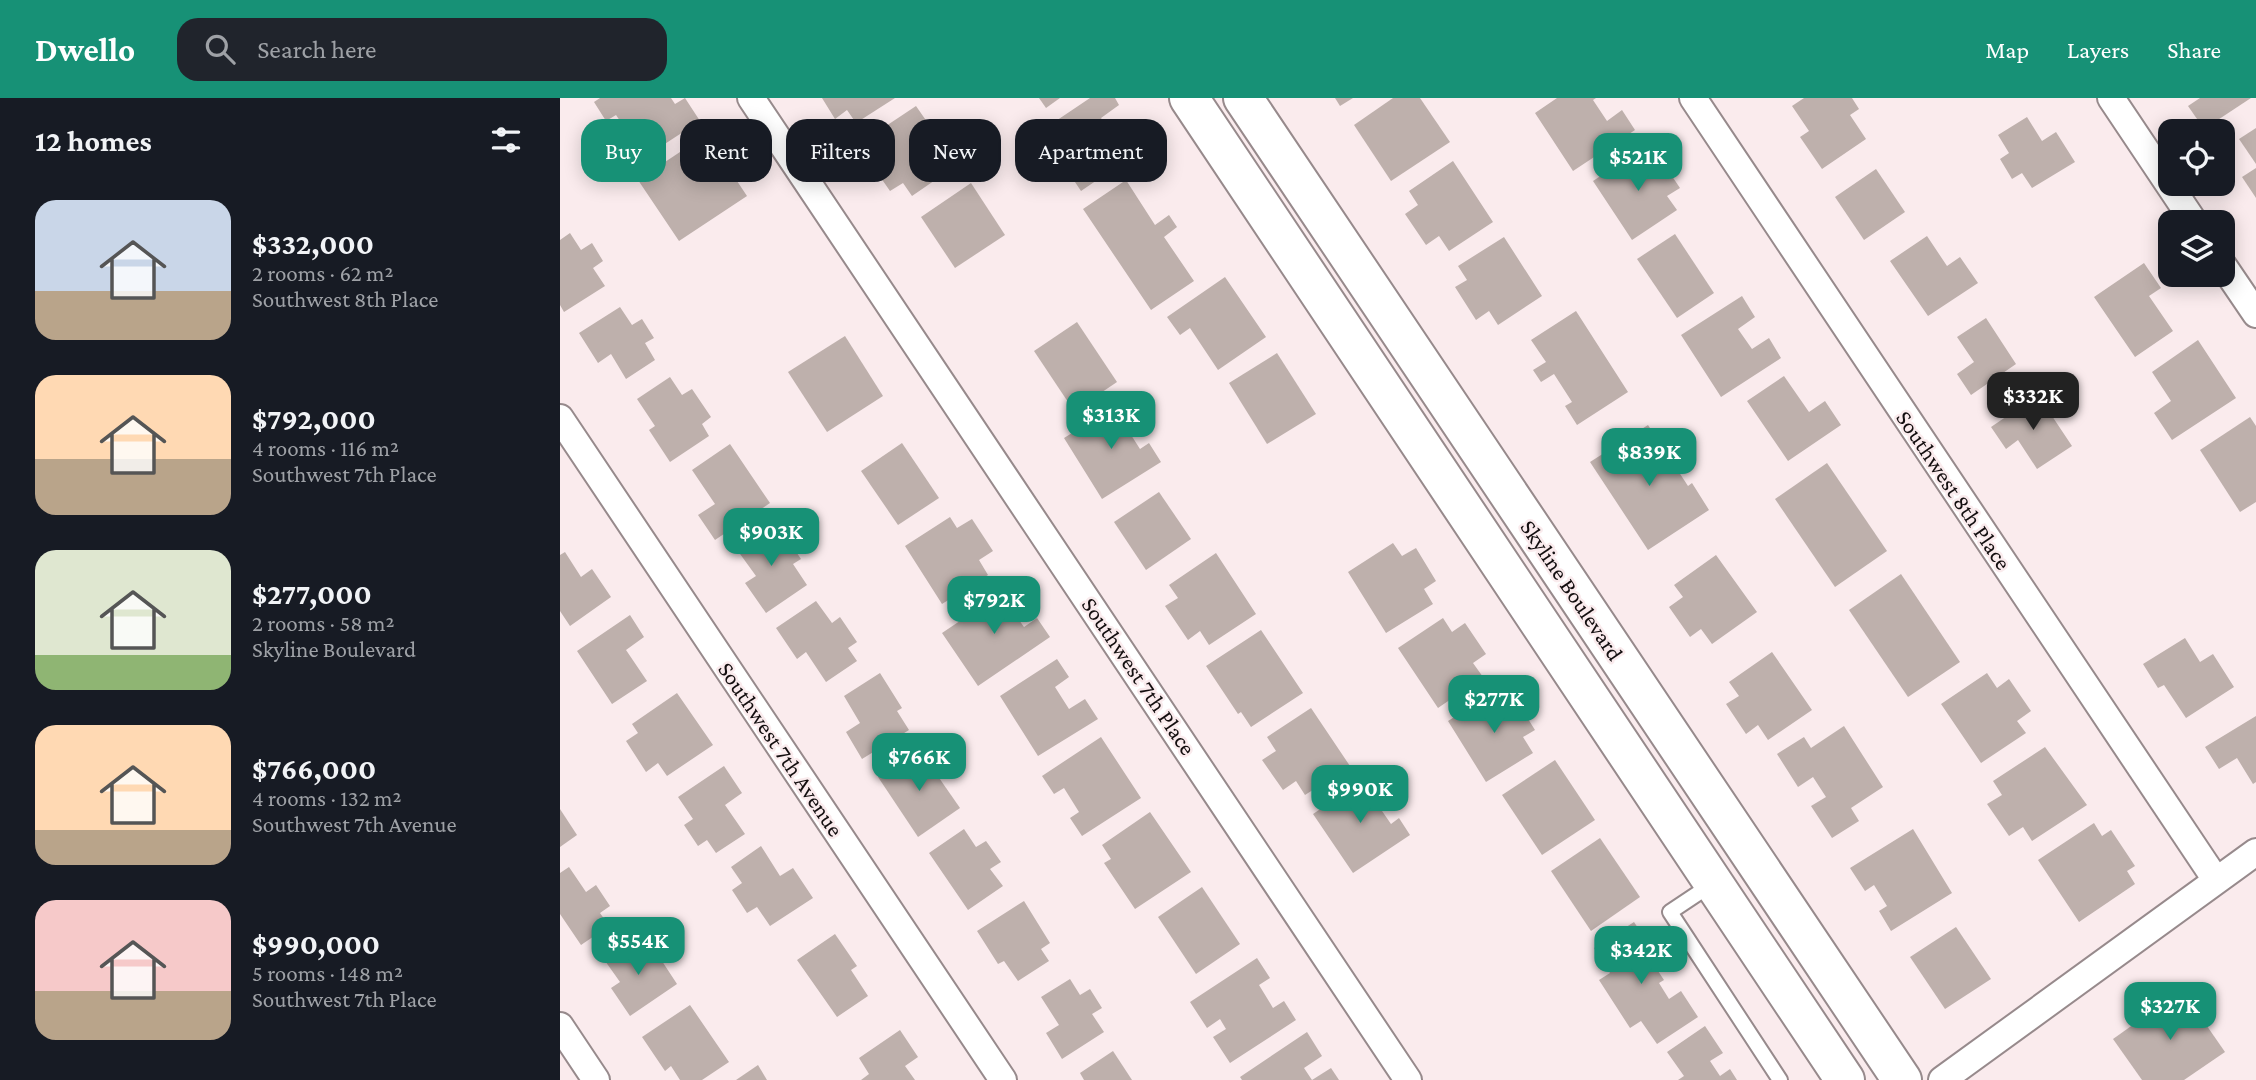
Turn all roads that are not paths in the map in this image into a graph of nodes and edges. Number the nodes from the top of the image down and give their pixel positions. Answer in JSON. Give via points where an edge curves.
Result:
{"nodes":[{"id":1,"x":751,"y":98,"type":"edge"},
{"id":2,"x":1189,"y":98,"type":"edge"},
{"id":3,"x":1243,"y":98,"type":"edge"},
{"id":4,"x":1693,"y":98,"type":"edge"},
{"id":5,"x":2111,"y":98,"type":"edge"},
{"id":6,"x":2186,"y":210,"type":"edge"},
{"id":7,"x":2235,"y":283,"type":"edge"},
{"id":8,"x":2256,"y":314,"type":"edge"},
{"id":9,"x":560,"y":418,"type":"edge"},
{"id":10,"x":2256,"y":852,"type":"edge"},
{"id":11,"x":2216,"y":880,"type":"junction"},
{"id":12,"x":1713,"y":883,"type":"junction"},
{"id":13,"x":560,"y":1026,"type":"edge"},
{"id":14,"x":596,"y":1080,"type":"edge"},
{"id":15,"x":1003,"y":1080,"type":"edge"},
{"id":16,"x":1408,"y":1080,"type":"edge"},
{"id":17,"x":1780,"y":1080,"type":"edge"},
{"id":18,"x":1844,"y":1080,"type":"edge"},
{"id":19,"x":1902,"y":1080,"type":"edge"},
{"id":20,"x":1941,"y":1080,"type":"edge"}],
"edges":[{"from":1,"to":16,"type":"street","name":"Southwest 7th Place"},
{"from":2,"to":12,"type":"street","name":"Skyline Boulevard"},
{"from":3,"to":19,"type":"street","name":"Skyline Boulevard"},
{"from":4,"to":11,"type":"street","name":"Southwest 8th Place"},
{"from":5,"to":6,"type":"street"},
{"from":7,"to":8,"type":"street"},
{"from":9,"to":15,"type":"street","name":"Southwest 7th Avenue"},
{"from":10,"to":11,"type":"street"},
{"from":11,"to":20,"type":"street"},
{"from":12,"to":17,"type":"lane","via":[[1670,912]]},
{"from":12,"to":18,"type":"street","name":"Skyline Boulevard"},
{"from":13,"to":14,"type":"street"}]}
